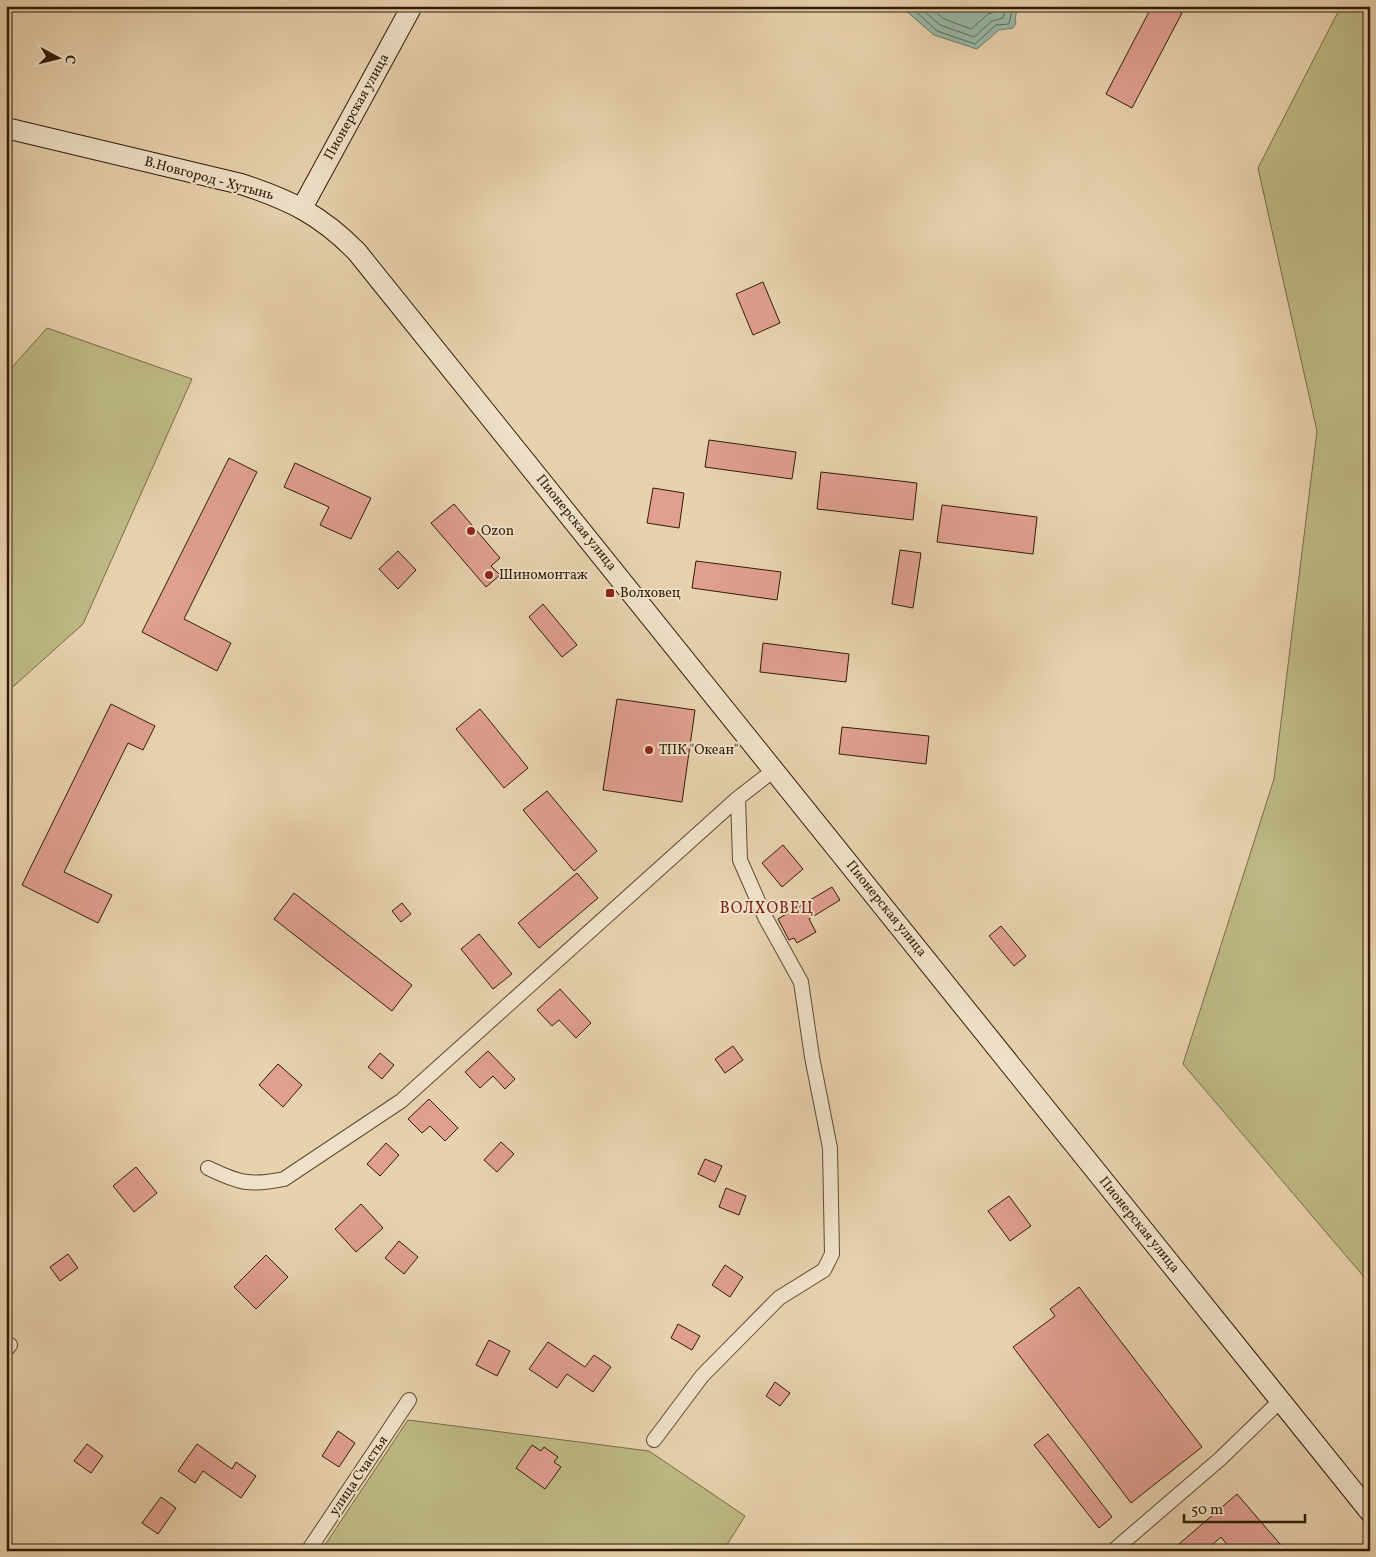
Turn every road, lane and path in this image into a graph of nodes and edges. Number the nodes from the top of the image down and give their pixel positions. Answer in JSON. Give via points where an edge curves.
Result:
{"nodes":[{"id":1,"x":412,"y":6,"type":"edge"},
{"id":2,"x":6,"y":128,"type":"edge"},
{"id":3,"x":302,"y":208,"type":"junction"},
{"id":4,"x":401,"y":306,"type":"joint"},
{"id":5,"x":774,"y":770,"type":"junction"},
{"id":6,"x":738,"y":798,"type":"junction"},
{"id":7,"x":208,"y":1168,"type":"dead end"},
{"id":8,"x":6,"y":1343,"type":"edge"},
{"id":9,"x":6,"y":1350,"type":"edge"},
{"id":10,"x":409,"y":1400,"type":"dead end"},
{"id":11,"x":1280,"y":1401,"type":"junction"},
{"id":12,"x":654,"y":1440,"type":"dead end"},
{"id":13,"x":1370,"y":1512,"type":"edge"},
{"id":14,"x":308,"y":1551,"type":"edge"},
{"id":15,"x":1113,"y":1551,"type":"edge"}],
"edges":[{"from":1,"to":3,"type":"street","name":"Пионерская улица"},
{"from":2,"to":3,"type":"street","name":"В.Новгород - Хутынь","via":[[241,184]]},
{"from":3,"to":4,"type":"street","name":"В.Новгород - Хутынь","via":[[335,229]]},
{"from":4,"to":5,"type":"street","name":"Пионерская улица"},
{"from":5,"to":6,"type":"street"},
{"from":5,"to":11,"type":"street","name":"Пионерская улица"},
{"from":6,"to":7,"type":"street","via":[[401,1101],[284,1179],[263,1183],[236,1181]]},
{"from":6,"to":12,"type":"street","via":[[740,860],[765,917],[801,982],[830,1148],[832,1254],[824,1270],[779,1298],[702,1376]]},
{"from":8,"to":9,"type":"street","via":[[10,1345]]},
{"from":10,"to":14,"type":"street","name":"улица Счастья"},
{"from":11,"to":13,"type":"street","name":"Пионерская улица"},
{"from":11,"to":15,"type":"street","via":[[1220,1459]]}]}
